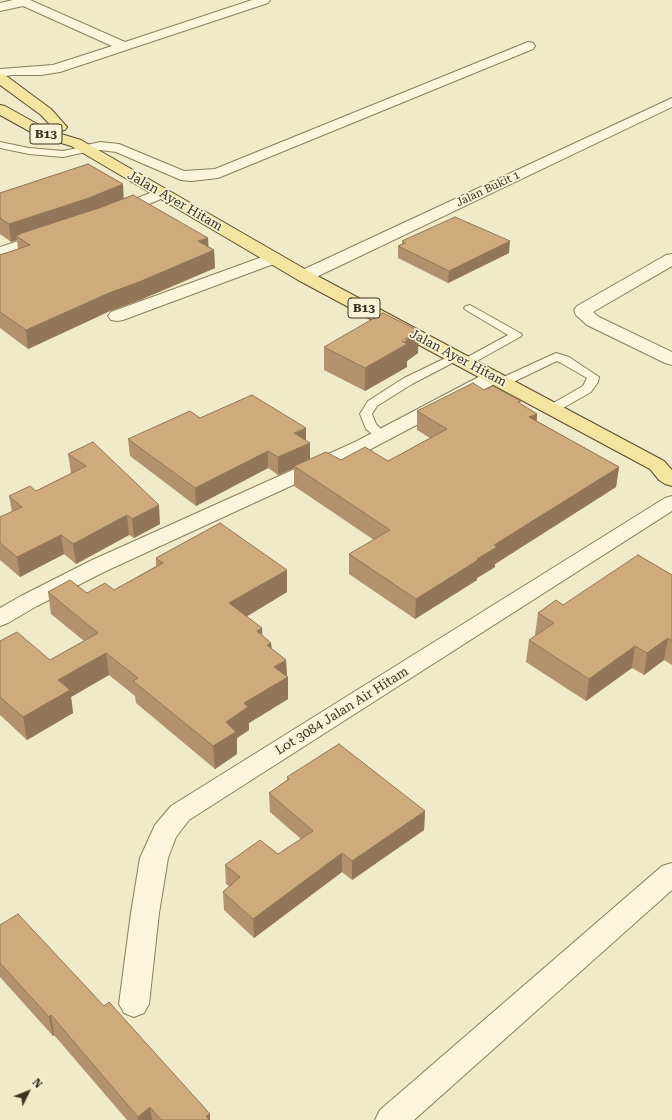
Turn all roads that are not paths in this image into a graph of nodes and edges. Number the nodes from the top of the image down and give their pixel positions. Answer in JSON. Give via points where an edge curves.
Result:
{"nodes":[{"id":1,"x":264,"y":0,"type":"edge"},
{"id":2,"x":0,"y":7,"type":"edge"},
{"id":3,"x":124,"y":46,"type":"junction"},
{"id":4,"x":528,"y":46,"type":"dead end"},
{"id":5,"x":0,"y":73,"type":"edge"},
{"id":6,"x":0,"y":78,"type":"edge"},
{"id":7,"x":0,"y":94,"type":"edge"},
{"id":8,"x":672,"y":102,"type":"edge"},
{"id":9,"x":0,"y":109,"type":"edge"},
{"id":10,"x":0,"y":117,"type":"edge"},
{"id":11,"x":60,"y":127,"type":"junction"},
{"id":12,"x":43,"y":133,"type":"junction"},
{"id":13,"x":0,"y":145,"type":"edge"},
{"id":14,"x":81,"y":146,"type":"junction"},
{"id":15,"x":162,"y":193,"type":"junction"},
{"id":16,"x":104,"y":217,"type":"edge"},
{"id":17,"x":60,"y":232,"type":"edge"},
{"id":18,"x":0,"y":252,"type":"edge"},
{"id":19,"x":273,"y":258,"type":"junction"},
{"id":20,"x":672,"y":259,"type":"edge"},
{"id":21,"x":304,"y":276,"type":"junction"},
{"id":22,"x":470,"y":308,"type":"dead end"},
{"id":23,"x":117,"y":316,"type":"dead end"},
{"id":24,"x":672,"y":359,"type":"edge"},
{"id":25,"x":461,"y":360,"type":"junction"},
{"id":26,"x":498,"y":380,"type":"junction"},
{"id":27,"x":552,"y":409,"type":"junction"},
{"id":28,"x":382,"y":436,"type":"junction"},
{"id":29,"x":664,"y":466,"type":"edge"},
{"id":30,"x":672,"y":480,"type":"edge"},
{"id":31,"x":672,"y":502,"type":"edge"},
{"id":32,"x":0,"y":618,"type":"edge"},
{"id":33,"x":672,"y":874,"type":"edge"},
{"id":34,"x":134,"y":1004,"type":"dead end"},
{"id":35,"x":391,"y":1120,"type":"edge"}],
"edges":[{"from":1,"to":3,"type":"street"},
{"from":2,"to":3,"type":"street","via":[[26,3]]},
{"from":3,"to":5,"type":"street","via":[[48,71],[18,70]]},
{"from":4,"to":14,"type":"street","via":[[218,173],[181,175],[119,148]]},
{"from":6,"to":11,"type":"main road","via":[[46,112]]},
{"from":7,"to":11,"type":"main road","name":"Jalan Ayer Hitam","number":"B13"},
{"from":8,"to":21,"type":"street","name":"Jalan Bukit 1"},
{"from":9,"to":12,"type":"main road","name":"Jalan Ayer Hitam","number":"B13"},
{"from":10,"to":12,"type":"main road"},
{"from":11,"to":14,"type":"main road","name":"Jalan Ayer Hitam","number":"B13"},
{"from":12,"to":14,"type":"main road","name":"Jalan Ayer Hitam","number":"B13"},
{"from":13,"to":14,"type":"lane","via":[[63,154]]},
{"from":14,"to":15,"type":"main road","name":"Jalan Ayer Hitam","number":"B13"},
{"from":15,"to":16,"type":"street"},
{"from":15,"to":19,"type":"main road","name":"Jalan Ayer Hitam","number":"B13"},
{"from":17,"to":18,"type":"street"},
{"from":19,"to":21,"type":"main road","name":"Jalan Ayer Hitam","number":"B13"},
{"from":19,"to":23,"type":"street"},
{"from":20,"to":24,"type":"street","via":[[583,310],[593,321]]},
{"from":21,"to":25,"type":"main road","name":"Jalan Ayer Hitam","number":"B13"},
{"from":22,"to":25,"type":"lane","via":[[516,335]]},
{"from":25,"to":26,"type":"main road","name":"Jalan Ayer Hitam","number":"B13"},
{"from":25,"to":28,"type":"lane","via":[[408,381],[372,404],[366,414],[370,426]]},
{"from":26,"to":27,"type":"main road","name":"Jalan Ayer Hitam","number":"B13"},
{"from":26,"to":27,"type":"lane","via":[[556,357],[593,377],[587,389]]},
{"from":26,"to":28,"type":"street"},
{"from":27,"to":29,"type":"main road","name":"Jalan Ayer Hitam","number":"B13"},
{"from":28,"to":32,"type":"street","via":[[98,566]]},
{"from":29,"to":30,"type":"main road","name":"Jalan Ayer Hitam","number":"B13","via":[[666,476]]},
{"from":31,"to":34,"type":"street","name":"Lot 3084 Jalan Air Hitam","via":[[180,813],[164,832],[154,858]]},
{"from":33,"to":35,"type":"street"}]}
